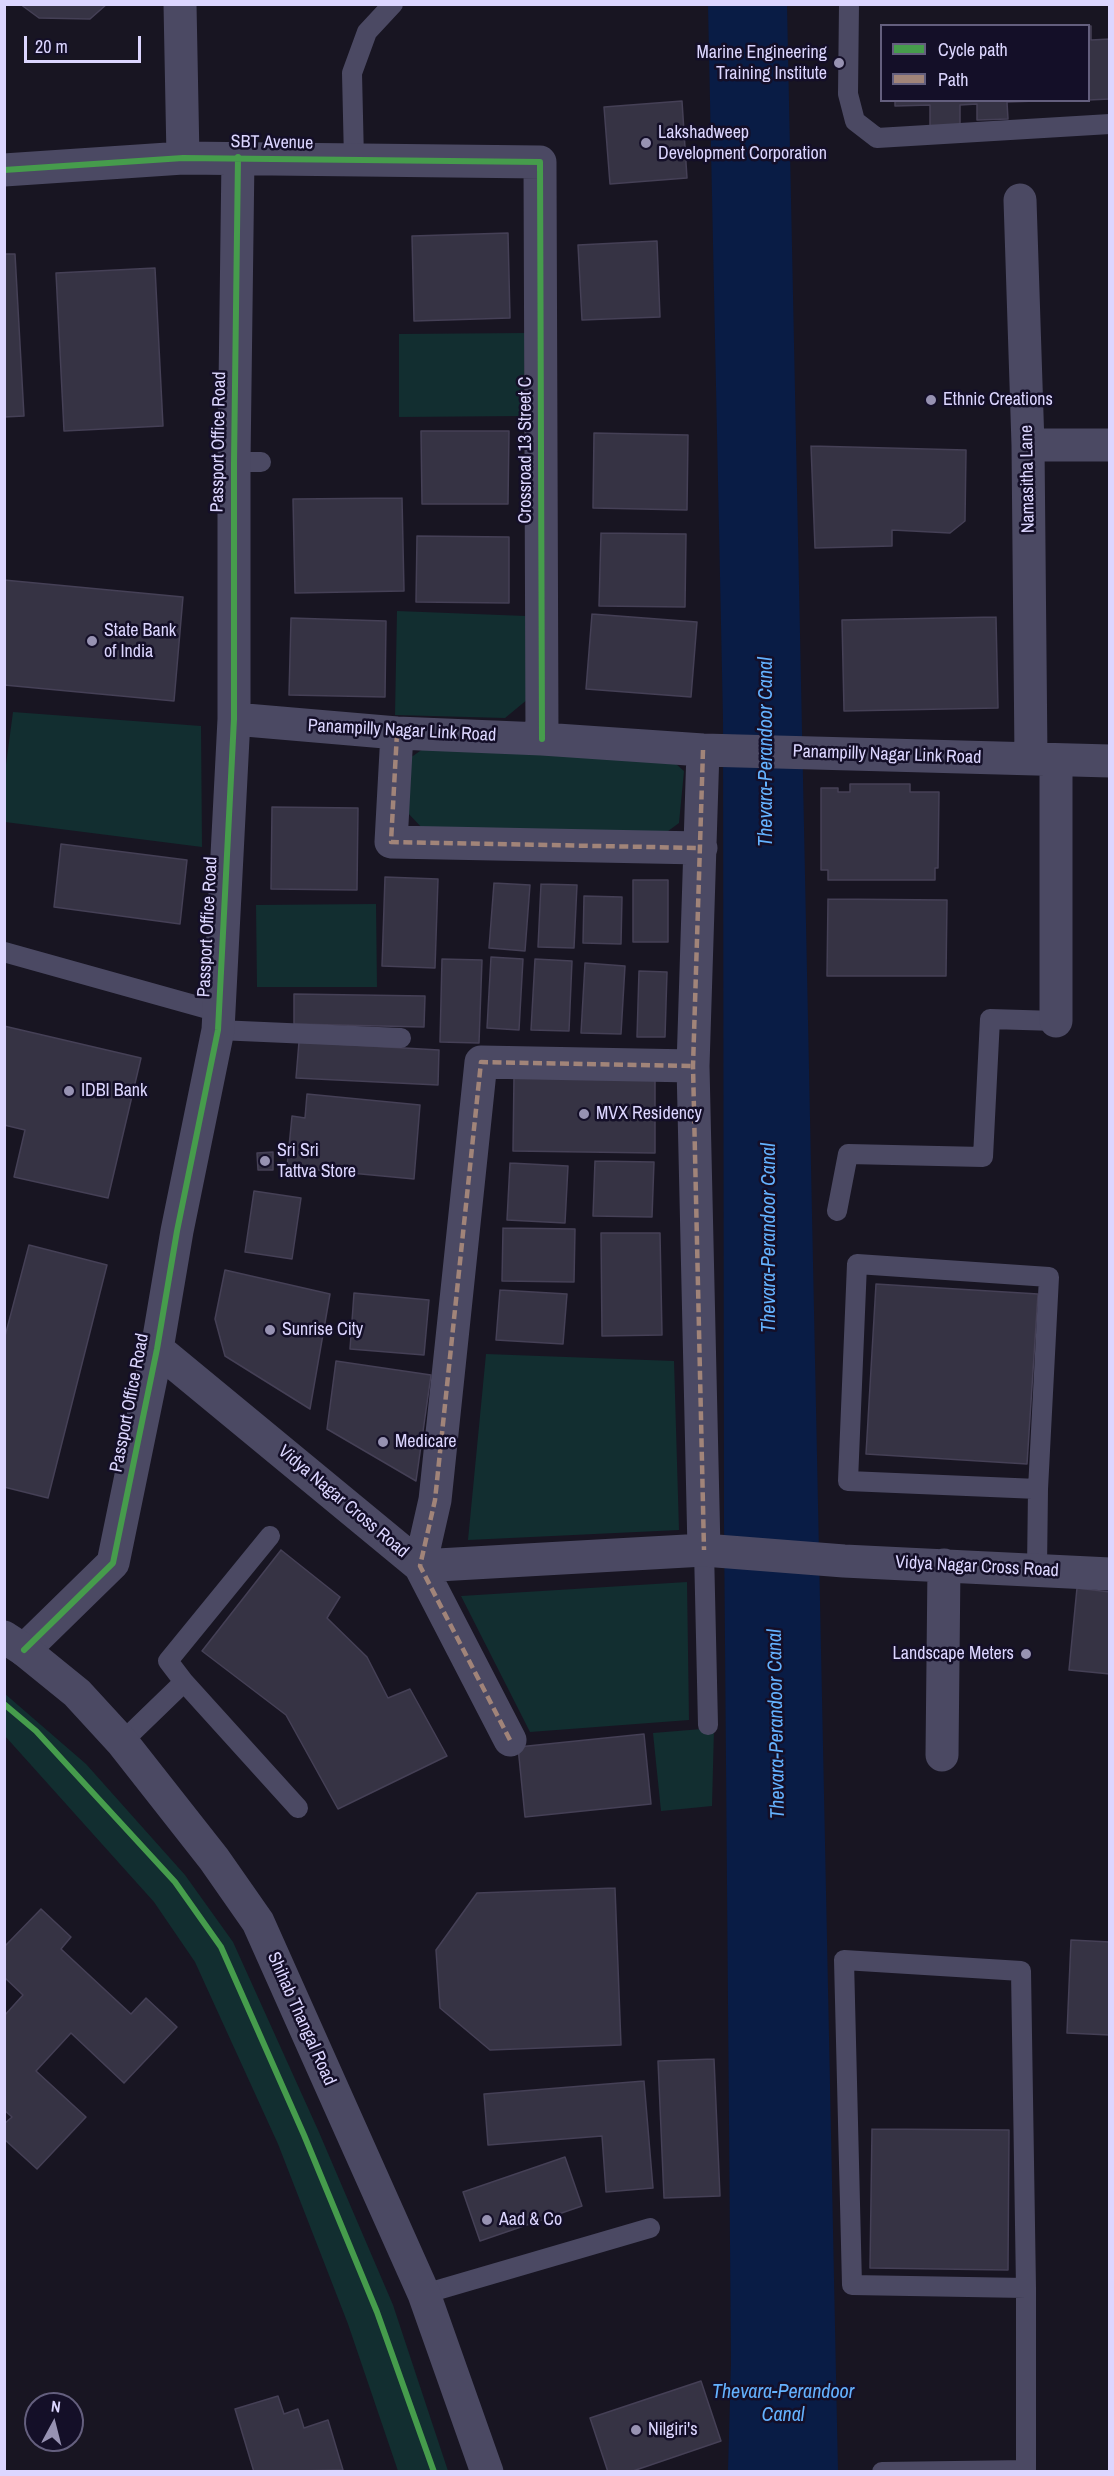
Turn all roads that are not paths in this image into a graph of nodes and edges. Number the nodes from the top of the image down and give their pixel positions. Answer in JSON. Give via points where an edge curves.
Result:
{"nodes":[{"id":1,"x":180,"y":4,"type":"edge"},
{"id":2,"x":393,"y":4,"type":"edge"},
{"id":3,"x":849,"y":4,"type":"edge"},
{"id":4,"x":1110,"y":124,"type":"edge"},
{"id":5,"x":238,"y":157,"type":"junction"},
{"id":6,"x":183,"y":158,"type":"junction"},
{"id":7,"x":354,"y":160,"type":"junction"},
{"id":8,"x":540,"y":162,"type":"joint"},
{"id":9,"x":4,"y":170,"type":"edge"},
{"id":10,"x":1020,"y":200,"type":"dead end"},
{"id":11,"x":1028,"y":445,"type":"junction"},
{"id":12,"x":1110,"y":445,"type":"edge"},
{"id":13,"x":234,"y":719,"type":"junction"},
{"id":14,"x":397,"y":733,"type":"junction"},
{"id":15,"x":542,"y":739,"type":"junction"},
{"id":16,"x":703,"y":750,"type":"junction"},
{"id":17,"x":1043,"y":760,"type":"junction"},
{"id":18,"x":1110,"y":761,"type":"edge"},
{"id":19,"x":701,"y":848,"type":"junction"},
{"id":20,"x":4,"y":952,"type":"edge"},
{"id":21,"x":219,"y":1021,"type":"junction"},
{"id":22,"x":1056,"y":1021,"type":"joint"},
{"id":23,"x":401,"y":1038,"type":"dead end"},
{"id":24,"x":693,"y":1066,"type":"junction"},
{"id":25,"x":837,"y":1211,"type":"dead end"},
{"id":26,"x":157,"y":1349,"type":"junction"},
{"id":27,"x":1038,"y":1489,"type":"junction"},
{"id":28,"x":270,"y":1536,"type":"dead end"},
{"id":29,"x":704,"y":1550,"type":"junction"},
{"id":30,"x":944,"y":1565,"type":"junction"},
{"id":31,"x":420,"y":1566,"type":"junction"},
{"id":32,"x":1037,"y":1569,"type":"junction"},
{"id":33,"x":1110,"y":1574,"type":"edge"},
{"id":34,"x":14,"y":1643,"type":"edge"},
{"id":35,"x":184,"y":1682,"type":"junction"},
{"id":36,"x":708,"y":1725,"type":"dead end"},
{"id":37,"x":510,"y":1740,"type":"dead end"},
{"id":38,"x":122,"y":1742,"type":"junction"},
{"id":39,"x":942,"y":1755,"type":"dead end"},
{"id":40,"x":298,"y":1808,"type":"dead end"},
{"id":41,"x":650,"y":2228,"type":"dead end"},
{"id":42,"x":1026,"y":2288,"type":"junction"},
{"id":43,"x":424,"y":2294,"type":"junction"},
{"id":44,"x":1026,"y":2471,"type":"edge"},
{"id":45,"x":487,"y":2472,"type":"edge"},
{"id":46,"x":882,"y":2472,"type":"edge"}],
"edges":[{"from":1,"to":6,"type":"street"},
{"from":2,"to":7,"type":"lane","via":[[367,32],[352,73]]},
{"from":3,"to":4,"type":"lane","via":[[848,94],[855,121],[877,138]]},
{"from":5,"to":6,"type":"street","name":"SBT Avenue"},
{"from":5,"to":7,"type":"street","name":"SBT Avenue"},
{"from":5,"to":13,"type":"street","name":"Passport Office Road","via":[[247,462]]},
{"from":6,"to":9,"type":"street","name":"SBT Avenue"},
{"from":7,"to":8,"type":"street","name":"SBT Avenue"},
{"from":8,"to":15,"type":"street","name":"Crossroad 13 Street C"},
{"from":10,"to":11,"type":"street","name":"Namasitha Lane"},
{"from":11,"to":12,"type":"street"},
{"from":11,"to":17,"type":"street","name":"Namasitha Lane"},
{"from":13,"to":14,"type":"street","name":"Panampilly Nagar Link Road"},
{"from":13,"to":21,"type":"street","name":"Passport Office Road"},
{"from":14,"to":15,"type":"street","name":"Panampilly Nagar Link Road"},
{"from":14,"to":19,"type":"street","via":[[391,842]]},
{"from":15,"to":16,"type":"street","name":"Panampilly Nagar Link Road"},
{"from":16,"to":17,"type":"street","name":"Panampilly Nagar Link Road"},
{"from":16,"to":19,"type":"street"},
{"from":17,"to":18,"type":"street","name":"Panampilly Nagar Link Road"},
{"from":17,"to":22,"type":"street","name":"Namasitha Lane"},
{"from":19,"to":24,"type":"street"},
{"from":20,"to":21,"type":"lane"},
{"from":21,"to":23,"type":"lane"},
{"from":21,"to":26,"type":"street","name":"Passport Office Road"},
{"from":22,"to":25,"type":"lane","via":[[990,1019],[983,1157],[848,1154]]},
{"from":24,"to":29,"type":"street"},
{"from":24,"to":31,"type":"street","via":[[481,1062],[435,1500]]},
{"from":26,"to":31,"type":"street","name":"Vidya Nagar Cross Road"},
{"from":26,"to":34,"type":"street","name":"Passport Office Road","via":[[113,1563]]},
{"from":27,"to":27,"type":"lane","via":[[848,1480],[857,1264],[1050,1277]]},
{"from":27,"to":32,"type":"lane"},
{"from":28,"to":35,"type":"lane","via":[[168,1661]]},
{"from":29,"to":30,"type":"street","name":"Vidya Nagar Cross Road"},
{"from":29,"to":31,"type":"street","name":"Vidya Nagar Cross Road"},
{"from":29,"to":36,"type":"lane"},
{"from":30,"to":32,"type":"street","name":"Vidya Nagar Cross Road"},
{"from":30,"to":39,"type":"street"},
{"from":31,"to":37,"type":"street"},
{"from":32,"to":33,"type":"street","name":"Vidya Nagar Cross Road"},
{"from":34,"to":38,"type":"street","name":"Shihab Thangal Road","via":[[77,1693]]},
{"from":35,"to":38,"type":"lane"},
{"from":35,"to":40,"type":"lane"},
{"from":38,"to":43,"type":"street","name":"Shihab Thangal Road","via":[[258,1922]]},
{"from":41,"to":43,"type":"lane"},
{"from":42,"to":42,"type":"lane","via":[[852,2285],[844,1960],[1021,1971]]},
{"from":42,"to":44,"type":"lane"},
{"from":43,"to":45,"type":"street","name":"Shihab Thangal Road"},
{"from":44,"to":46,"type":"lane"}]}
